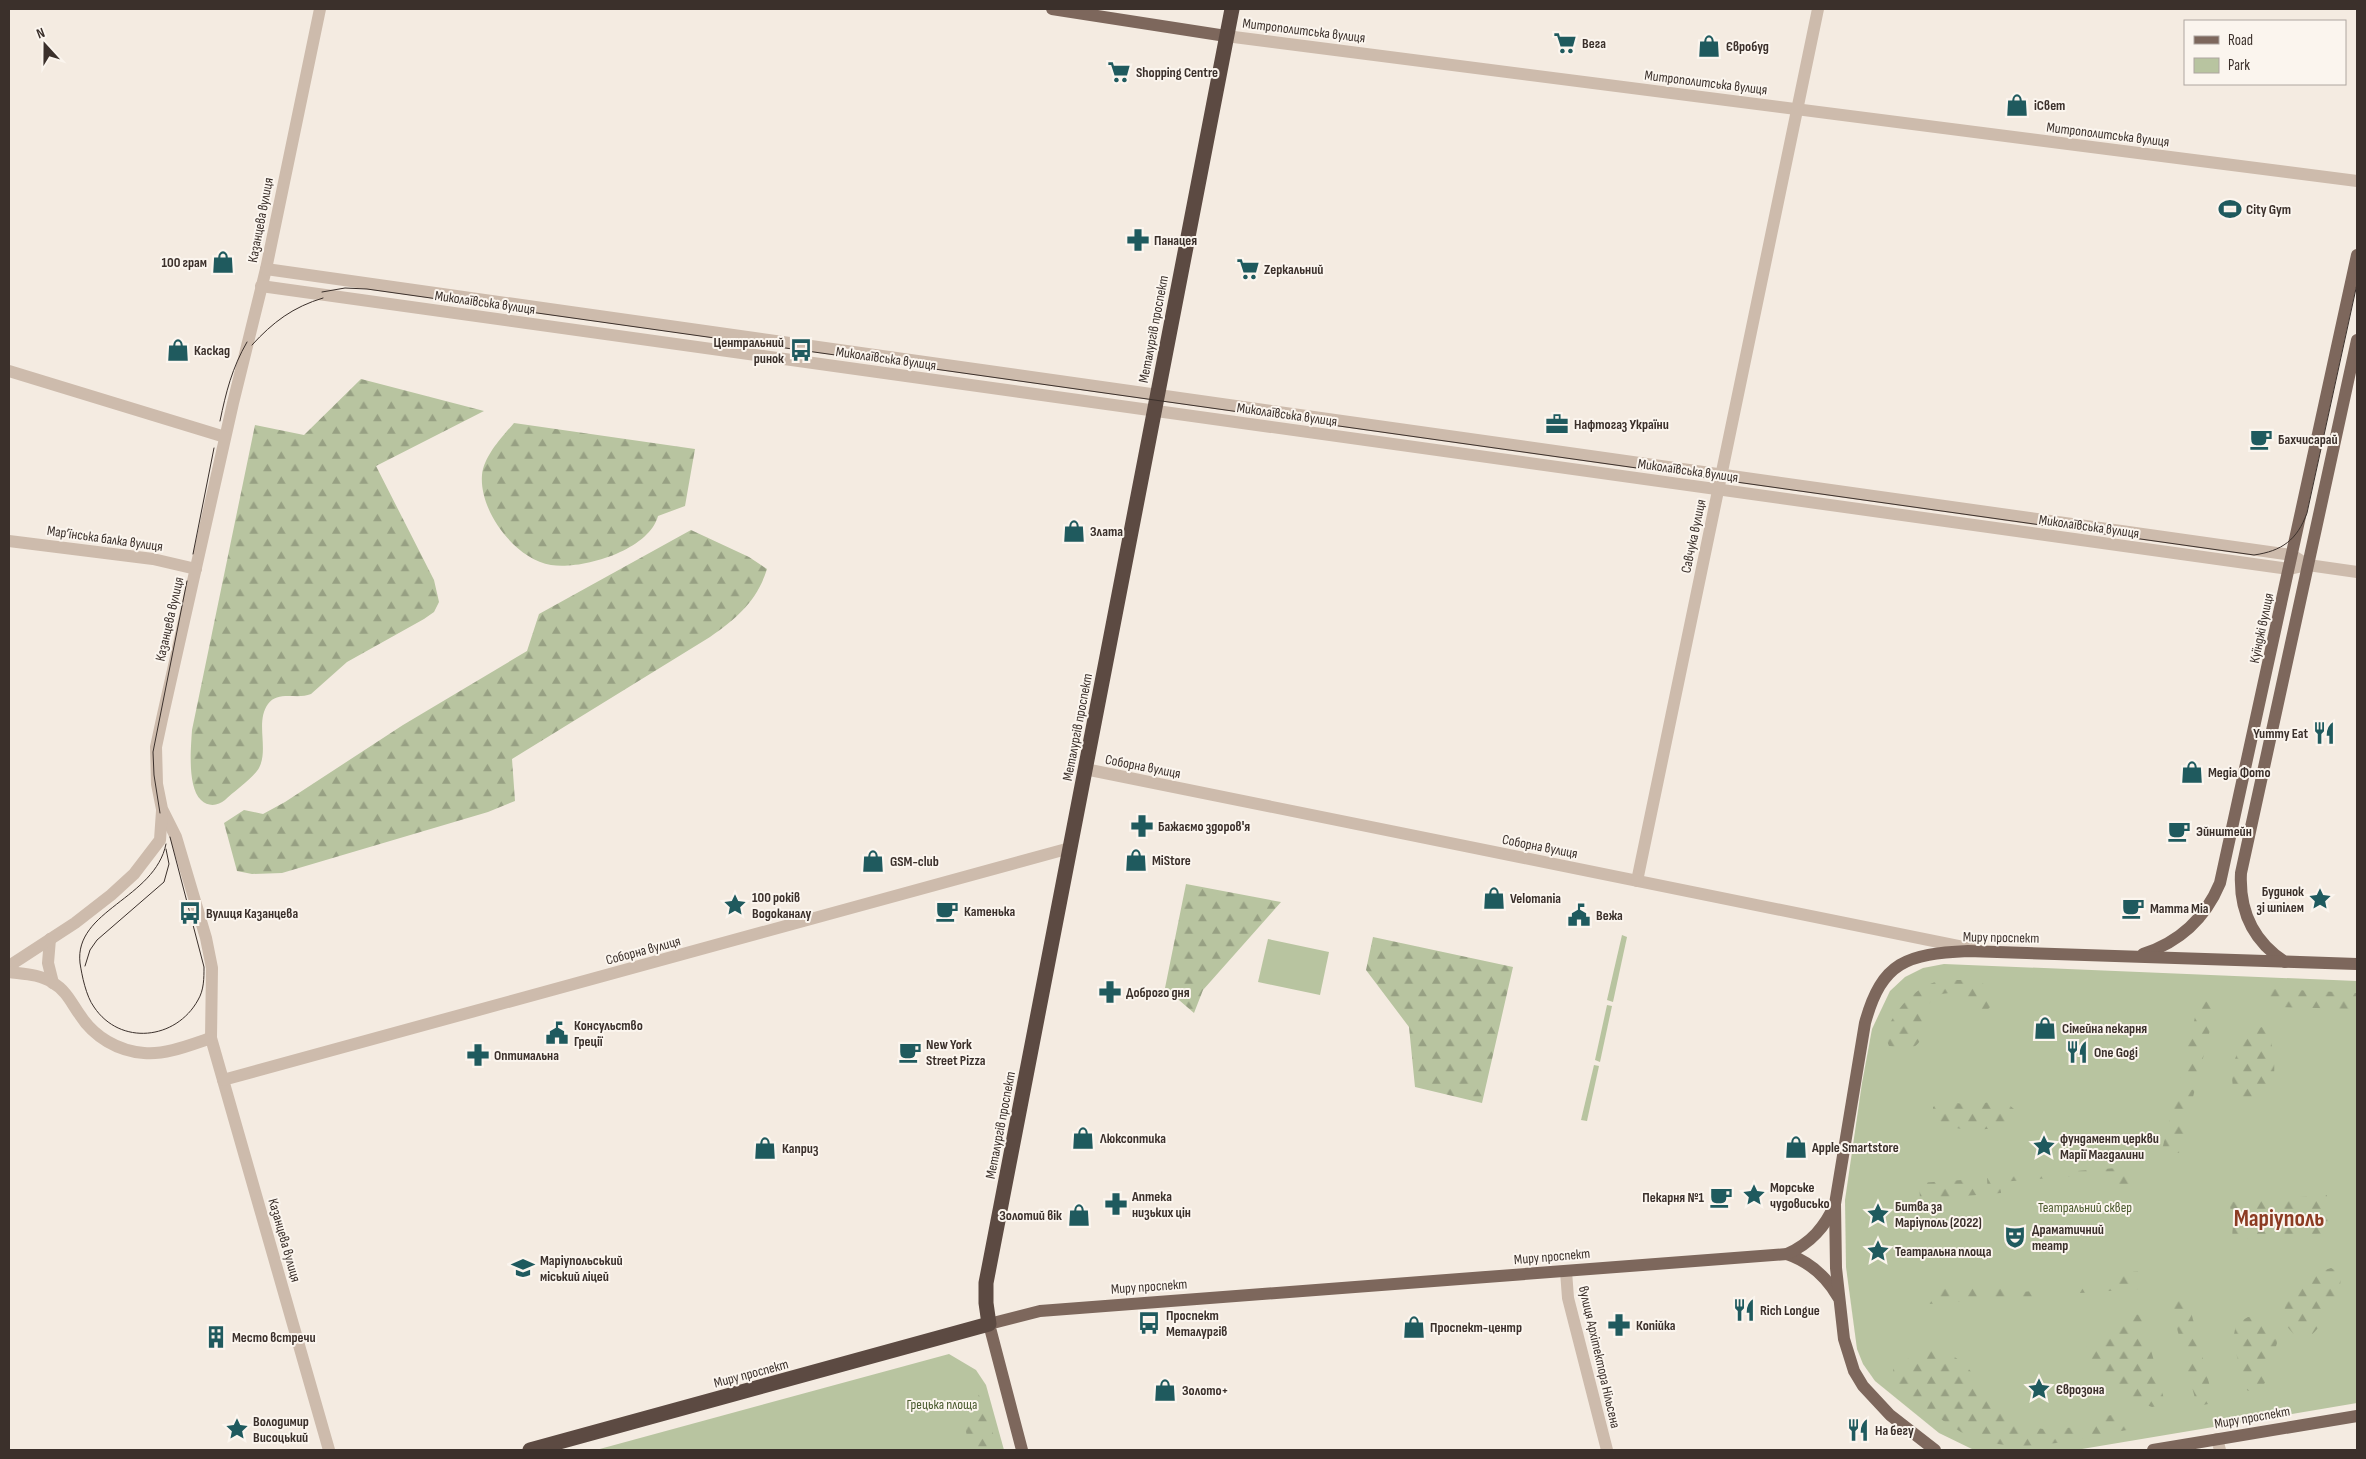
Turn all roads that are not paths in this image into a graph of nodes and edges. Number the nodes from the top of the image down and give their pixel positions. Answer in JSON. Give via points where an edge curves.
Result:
{"nodes":[{"id":1,"x":320,"y":9,"type":"edge"},
{"id":2,"x":1052,"y":9,"type":"edge"},
{"id":3,"x":1232,"y":9,"type":"edge"},
{"id":4,"x":1818,"y":9,"type":"edge"},
{"id":5,"x":1226,"y":36,"type":"junction"},
{"id":6,"x":1798,"y":109,"type":"junction"},
{"id":7,"x":2357,"y":181,"type":"edge"},
{"id":8,"x":2357,"y":255,"type":"edge"},
{"id":9,"x":266,"y":269,"type":"junction"},
{"id":10,"x":262,"y":286,"type":"junction"},
{"id":11,"x":2357,"y":340,"type":"edge"},
{"id":12,"x":926,"y":363,"type":"junction"},
{"id":13,"x":9,"y":371,"type":"edge"},
{"id":14,"x":923,"y":378,"type":"junction"},
{"id":15,"x":1156,"y":403,"type":"junction"},
{"id":16,"x":225,"y":437,"type":"junction"},
{"id":17,"x":1721,"y":475,"type":"junction"},
{"id":18,"x":1718,"y":489,"type":"junction"},
{"id":19,"x":9,"y":541,"type":"edge"},
{"id":20,"x":2292,"y":555,"type":"junction"},
{"id":21,"x":2308,"y":565,"type":"junction"},
{"id":22,"x":196,"y":569,"type":"junction"},
{"id":23,"x":2288,"y":570,"type":"junction"},
{"id":24,"x":2357,"y":572,"type":"edge"},
{"id":25,"x":1085,"y":769,"type":"junction"},
{"id":26,"x":162,"y":809,"type":"junction"},
{"id":27,"x":176,"y":837,"type":"junction"},
{"id":28,"x":160,"y":840,"type":"junction"},
{"id":29,"x":1070,"y":848,"type":"junction"},
{"id":30,"x":1636,"y":881,"type":"junction"},
{"id":31,"x":50,"y":940,"type":"junction"},
{"id":32,"x":1990,"y":952,"type":"junction"},
{"id":33,"x":2126,"y":957,"type":"junction"},
{"id":34,"x":2286,"y":962,"type":"junction"},
{"id":35,"x":2357,"y":964,"type":"edge"},
{"id":36,"x":9,"y":966,"type":"edge"},
{"id":37,"x":9,"y":972,"type":"edge"},
{"id":38,"x":53,"y":983,"type":"junction"},
{"id":39,"x":211,"y":1038,"type":"junction"},
{"id":40,"x":223,"y":1080,"type":"junction"},
{"id":41,"x":1835,"y":1204,"type":"junction"},
{"id":42,"x":1787,"y":1254,"type":"junction"},
{"id":43,"x":1566,"y":1271,"type":"junction"},
{"id":44,"x":1839,"y":1299,"type":"junction"},
{"id":45,"x":989,"y":1324,"type":"junction"},
{"id":46,"x":2357,"y":1416,"type":"edge"},
{"id":47,"x":2219,"y":1445,"type":"edge"},
{"id":48,"x":329,"y":1450,"type":"edge"},
{"id":49,"x":530,"y":1450,"type":"edge"},
{"id":50,"x":1022,"y":1450,"type":"edge"},
{"id":51,"x":1607,"y":1450,"type":"edge"},
{"id":52,"x":1934,"y":1450,"type":"edge"},
{"id":53,"x":2153,"y":1450,"type":"edge"}],
"edges":[{"from":1,"to":9,"type":"street","name":"Казанцева вулиця"},
{"from":2,"to":5,"type":"main road","name":"Митрополитська вулиця"},
{"from":3,"to":5,"type":"highway","name":"Металургів проспект"},
{"from":4,"to":6,"type":"street","name":"Савчука вулиця"},
{"from":5,"to":6,"type":"street","name":"Митрополитська вулиця"},
{"from":5,"to":15,"type":"highway","name":"Металургів проспект"},
{"from":6,"to":7,"type":"street","name":"Митрополитська вулиця"},
{"from":6,"to":17,"type":"street","name":"Савчука вулиця"},
{"from":8,"to":20,"type":"main road","name":"Куїнджі вулиця"},
{"from":9,"to":10,"type":"street","name":"Казанцева вулиця"},
{"from":9,"to":12,"type":"street","name":"Миколаївська вулиця"},
{"from":10,"to":14,"type":"street","name":"Миколаївська вулиця"},
{"from":10,"to":16,"type":"street","name":"Казанцева вулиця"},
{"from":11,"to":21,"type":"main road"},
{"from":12,"to":14,"type":"street"},
{"from":12,"to":15,"type":"street","name":"Миколаївська вулиця"},
{"from":13,"to":16,"type":"street"},
{"from":14,"to":15,"type":"street","name":"Миколаївська вулиця"},
{"from":15,"to":17,"type":"street","name":"Миколаївська вулиця"},
{"from":15,"to":18,"type":"street","name":"Миколаївська вулиця"},
{"from":15,"to":25,"type":"highway","name":"Металургів проспект"},
{"from":16,"to":22,"type":"street","name":"Казанцева вулиця"},
{"from":17,"to":18,"type":"street","name":"Савчука вулиця"},
{"from":17,"to":20,"type":"street","name":"Миколаївська вулиця"},
{"from":18,"to":23,"type":"street","name":"Миколаївська вулиця"},
{"from":18,"to":30,"type":"street","name":"Савчука вулиця"},
{"from":19,"to":22,"type":"street","name":"Мар’їнська балка вулиця","via":[[153,559]]},
{"from":20,"to":21,"type":"street","name":"Миколаївська вулиця"},
{"from":20,"to":23,"type":"main road","name":"Куїнджі вулиця"},
{"from":21,"to":23,"type":"street","name":"Миколаївська вулиця"},
{"from":21,"to":24,"type":"street","name":"Миколаївська вулиця"},
{"from":21,"to":34,"type":"main road","via":[[2240,873],[2241,898],[2248,922],[2268,949]]},
{"from":22,"to":26,"type":"street","name":"Казанцева вулиця","via":[[156,747],[157,784]]},
{"from":23,"to":33,"type":"main road","name":"Куїнджі вулиця","via":[[2223,871],[2215,894],[2202,915],[2182,935],[2156,950]]},
{"from":25,"to":29,"type":"highway","name":"Металургів проспект"},
{"from":25,"to":30,"type":"street","name":"Соборна вулиця"},
{"from":26,"to":27,"type":"street","name":"Казанцева вулиця"},
{"from":26,"to":28,"type":"street","name":"Казанцева вулиця"},
{"from":27,"to":28,"type":"street"},
{"from":27,"to":39,"type":"street","name":"Казанцева вулиця","via":[[212,968]]},
{"from":28,"to":31,"type":"street","via":[[134,874],[111,895]]},
{"from":29,"to":40,"type":"street","name":"Соборна вулиця"},
{"from":29,"to":45,"type":"highway","name":"Металургів проспект","via":[[986,1283]]},
{"from":30,"to":32,"type":"street","name":"Соборна вулиця"},
{"from":31,"to":36,"type":"street"},
{"from":31,"to":38,"type":"street","via":[[48,962]]},
{"from":32,"to":33,"type":"main road","name":"Миру проспект"},
{"from":32,"to":41,"type":"main road","name":"Миру проспект","via":[[1945,952],[1910,959],[1886,976],[1877,987],[1860,1047]]},
{"from":33,"to":34,"type":"main road","name":"Миру проспект"},
{"from":34,"to":35,"type":"main road","name":"Миру проспект"},
{"from":37,"to":38,"type":"street","via":[[36,975]]},
{"from":38,"to":39,"type":"street","via":[[72,1002],[93,1032],[126,1050],[164,1052]]},
{"from":39,"to":40,"type":"street","name":"Казанцева вулиця"},
{"from":40,"to":48,"type":"street","name":"Казанцева вулиця"},
{"from":41,"to":42,"type":"main road","name":"Миру проспект","via":[[1810,1241]]},
{"from":41,"to":44,"type":"main road","name":"Миру проспект"},
{"from":42,"to":43,"type":"main road","name":"Миру проспект"},
{"from":42,"to":44,"type":"main road","name":"Миру проспект","via":[[1811,1265]]},
{"from":43,"to":45,"type":"main road","name":"Миру проспект","via":[[1040,1311]]},
{"from":43,"to":51,"type":"street","name":"вулиця Архітектора Нільсена","via":[[1568,1298]]},
{"from":44,"to":52,"type":"main road","name":"Миру проспект","via":[[1848,1356],[1863,1386],[1890,1415]]},
{"from":45,"to":49,"type":"highway","name":"Миру проспект"},
{"from":45,"to":50,"type":"main road","name":"Металургів проспект"},
{"from":46,"to":47,"type":"main road","name":"Миру проспект"},
{"from":47,"to":53,"type":"main road","name":"Миру проспект"}]}
